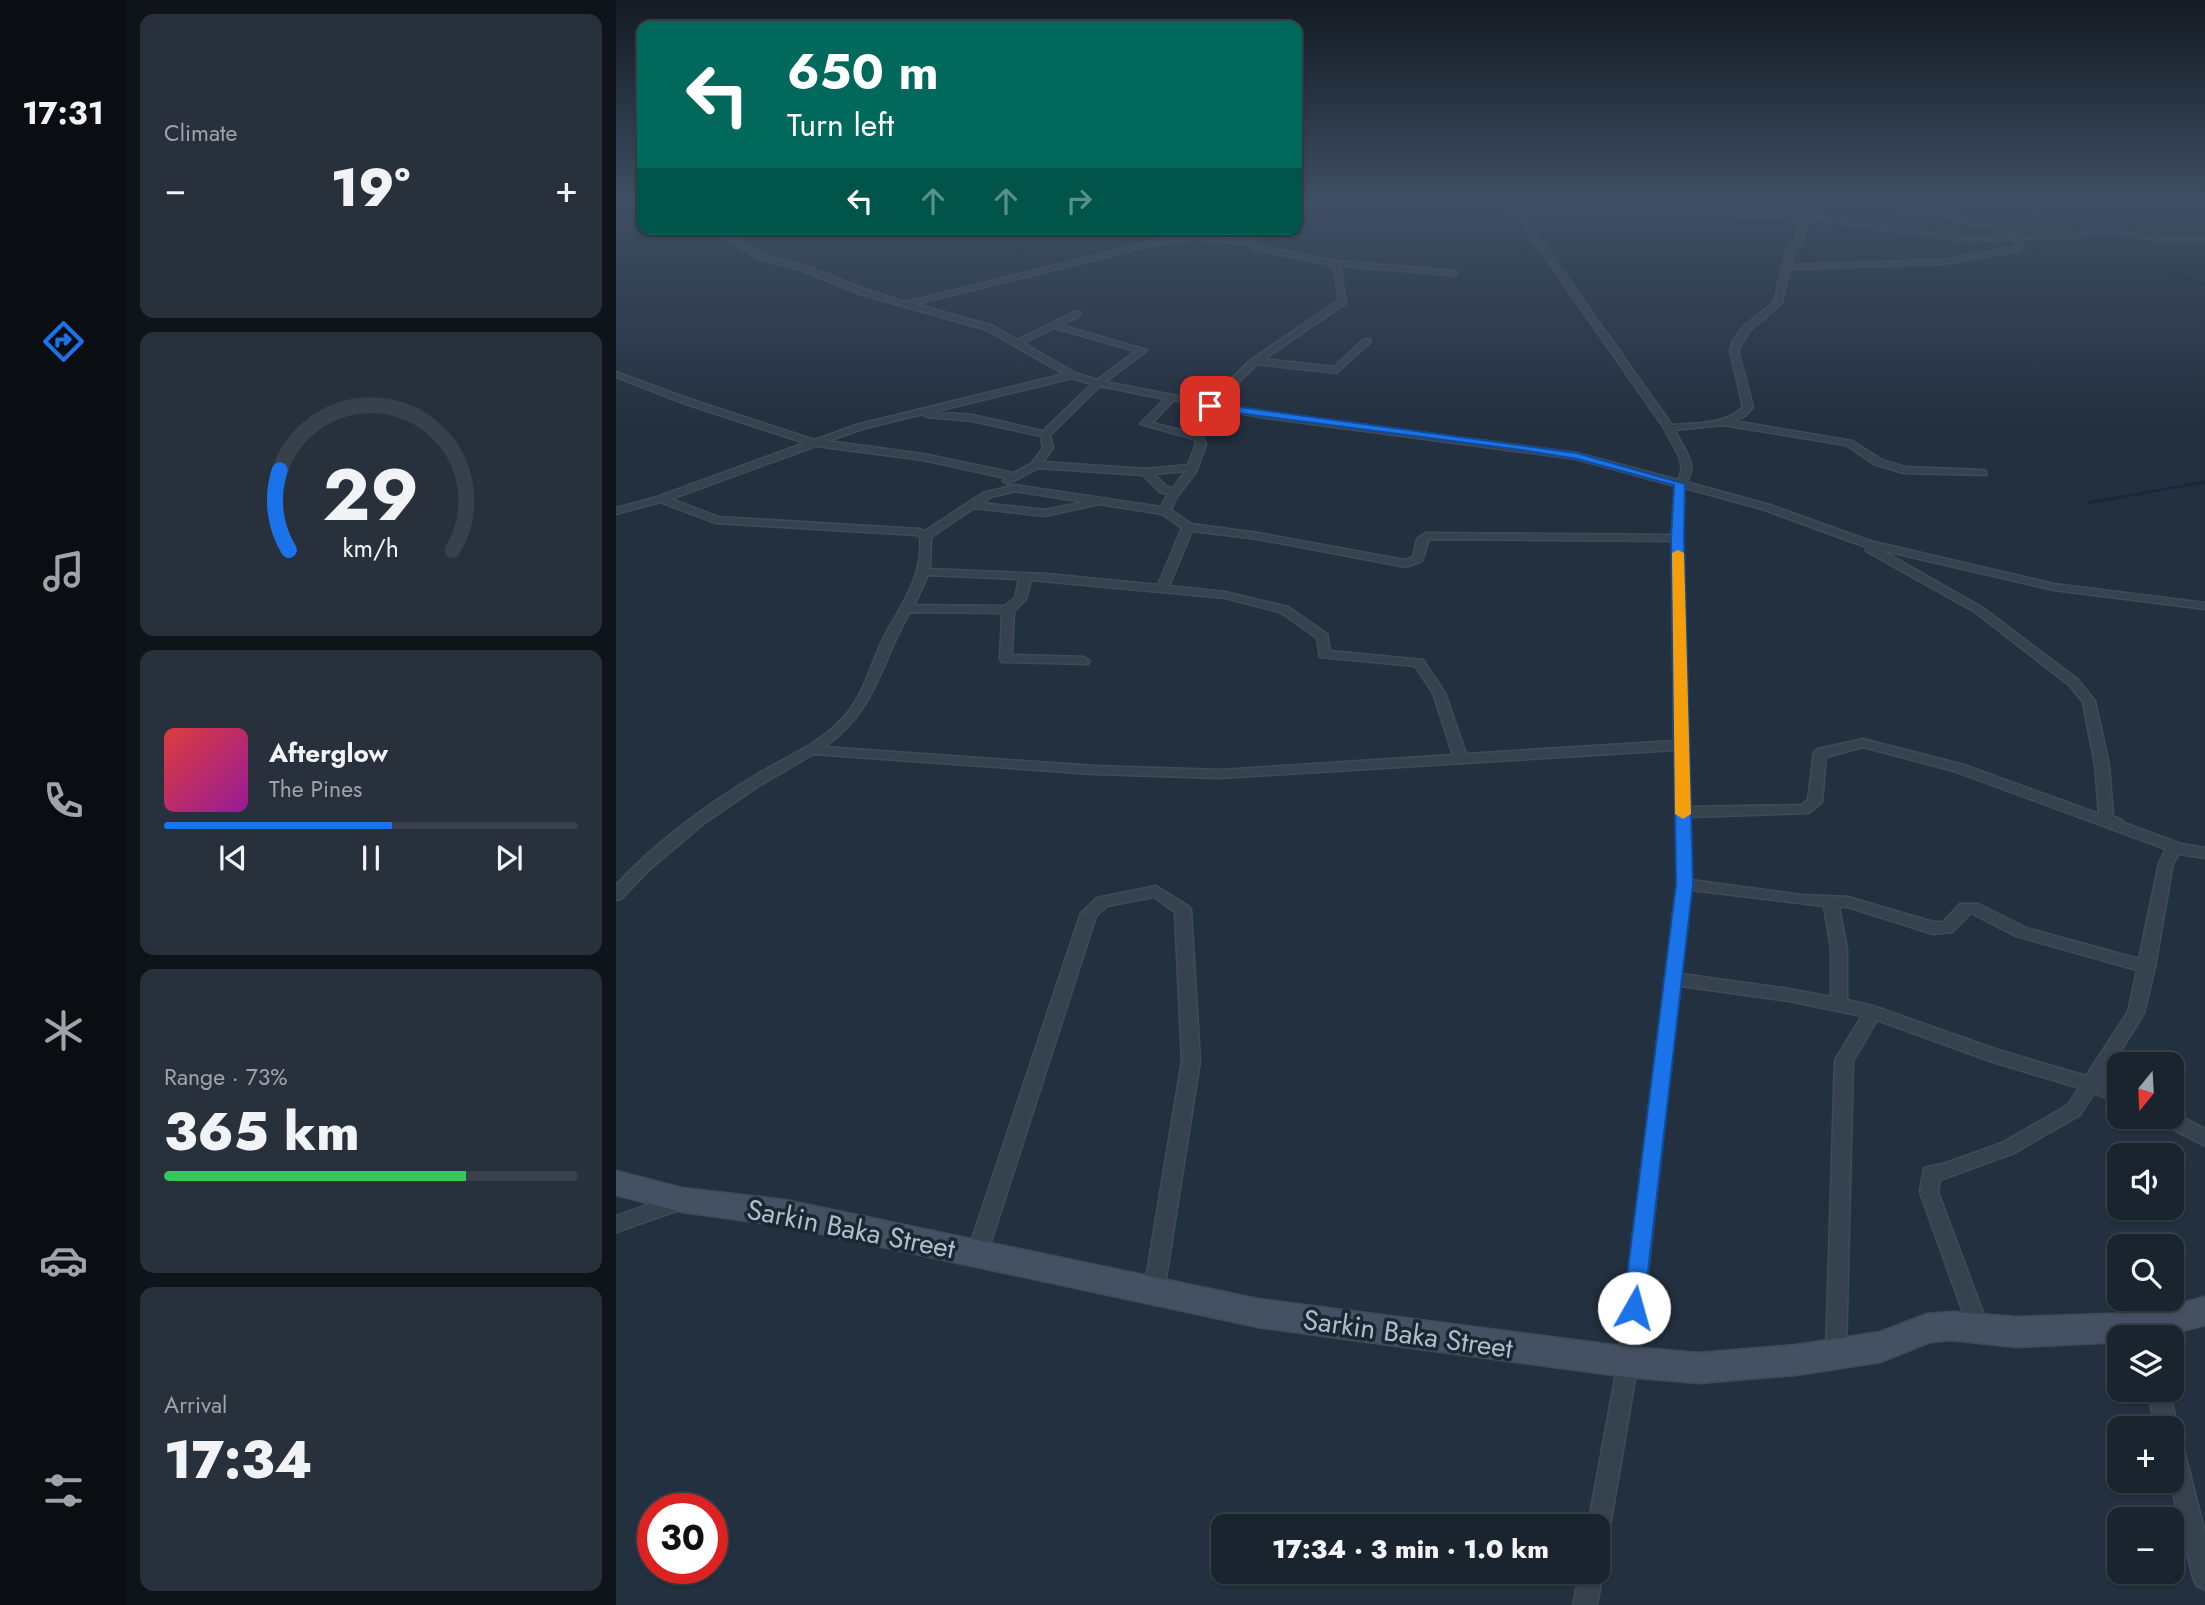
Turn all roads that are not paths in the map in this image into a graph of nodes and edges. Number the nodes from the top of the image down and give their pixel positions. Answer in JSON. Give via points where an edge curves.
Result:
{"nodes":[{"id":1,"x":823,"y":276,"type":"edge"},
{"id":2,"x":1021,"y":276,"type":"edge"},
{"id":3,"x":1338,"y":276,"type":"edge"},
{"id":4,"x":1561,"y":276,"type":"edge"},
{"id":5,"x":1786,"y":276,"type":"edge"},
{"id":6,"x":907,"y":304,"type":"junction"},
{"id":7,"x":1077,"y":314,"type":"dead end"},
{"id":8,"x":1054,"y":326,"type":"junction"},
{"id":9,"x":1367,"y":341,"type":"dead end"},
{"id":10,"x":1017,"y":343,"type":"junction"},
{"id":11,"x":1257,"y":360,"type":"junction"},
{"id":12,"x":618,"y":374,"type":"edge"},
{"id":13,"x":1072,"y":375,"type":"junction"},
{"id":14,"x":1098,"y":383,"type":"junction"},
{"id":15,"x":1170,"y":398,"type":"junction"},
{"id":16,"x":1210,"y":406,"type":"junction"},
{"id":17,"x":918,"y":413,"type":"junction"},
{"id":18,"x":1720,"y":422,"type":"junction"},
{"id":19,"x":1045,"y":433,"type":"junction"},
{"id":20,"x":1671,"y":435,"type":"junction"},
{"id":21,"x":810,"y":442,"type":"junction"},
{"id":22,"x":1036,"y":465,"type":"junction"},
{"id":23,"x":1190,"y":468,"type":"junction"},
{"id":24,"x":1146,"y":472,"type":"junction"},
{"id":25,"x":1982,"y":473,"type":"dead end"},
{"id":26,"x":1012,"y":476,"type":"junction"},
{"id":27,"x":1679,"y":484,"type":"junction"},
{"id":28,"x":1006,"y":488,"type":"junction"},
{"id":29,"x":1176,"y":492,"type":"junction"},
{"id":30,"x":661,"y":499,"type":"junction"},
{"id":31,"x":1106,"y":501,"type":"junction"},
{"id":32,"x":972,"y":505,"type":"junction"},
{"id":33,"x":616,"y":511,"type":"edge"},
{"id":34,"x":1165,"y":511,"type":"junction"},
{"id":35,"x":1188,"y":527,"type":"junction"},
{"id":36,"x":925,"y":536,"type":"junction"},
{"id":37,"x":1678,"y":538,"type":"junction"},
{"id":38,"x":1867,"y":544,"type":"junction"},
{"id":39,"x":927,"y":572,"type":"junction"},
{"id":40,"x":1026,"y":576,"type":"junction"},
{"id":41,"x":1162,"y":588,"type":"junction"},
{"id":42,"x":2205,"y":606,"type":"edge"},
{"id":43,"x":906,"y":608,"type":"junction"},
{"id":44,"x":1008,"y":610,"type":"junction"},
{"id":45,"x":1084,"y":661,"type":"dead end"},
{"id":46,"x":1682,"y":745,"type":"junction"},
{"id":47,"x":812,"y":750,"type":"junction"},
{"id":48,"x":1461,"y":760,"type":"junction"},
{"id":49,"x":1683,"y":812,"type":"junction"},
{"id":50,"x":2179,"y":849,"type":"junction"},
{"id":51,"x":2205,"y":852,"type":"edge"},
{"id":52,"x":1684,"y":884,"type":"junction"},
{"id":53,"x":616,"y":895,"type":"edge"},
{"id":54,"x":1830,"y":900,"type":"junction"},
{"id":55,"x":2147,"y":967,"type":"junction"},
{"id":56,"x":1673,"y":979,"type":"junction"},
{"id":57,"x":1839,"y":1005,"type":"junction"},
{"id":58,"x":1873,"y":1012,"type":"junction"},
{"id":59,"x":2090,"y":1084,"type":"junction"},
{"id":60,"x":2107,"y":1091,"type":"edge"},
{"id":61,"x":2184,"y":1127,"type":"edge"},
{"id":62,"x":2205,"y":1138,"type":"edge"},
{"id":63,"x":616,"y":1183,"type":"edge"},
{"id":64,"x":682,"y":1200,"type":"junction"},
{"id":65,"x":616,"y":1224,"type":"edge"},
{"id":66,"x":977,"y":1254,"type":"junction"},
{"id":67,"x":1154,"y":1291,"type":"junction"},
{"id":68,"x":2205,"y":1311,"type":"edge"},
{"id":69,"x":2164,"y":1325,"type":"edge"},
{"id":70,"x":1979,"y":1329,"type":"junction"},
{"id":71,"x":2107,"y":1332,"type":"edge"},
{"id":72,"x":1836,"y":1354,"type":"junction"},
{"id":73,"x":1628,"y":1362,"type":"junction"},
{"id":74,"x":2184,"y":1487,"type":"edge"},
{"id":75,"x":1601,"y":1514,"type":"edge"},
{"id":76,"x":2200,"y":1541,"type":"edge"},
{"id":77,"x":2205,"y":1578,"type":"edge"},
{"id":78,"x":1589,"y":1584,"type":"edge"},
{"id":79,"x":1585,"y":1605,"type":"edge"}],
"edges":[{"from":1,"to":6,"type":"street"},
{"from":2,"to":6,"type":"street"},
{"from":3,"to":11,"type":"street","via":[[1343,301]]},
{"from":4,"to":20,"type":"street"},
{"from":5,"to":18,"type":"street","via":[[1778,303],[1757,317],[1735,344],[1748,407]]},
{"from":6,"to":10,"type":"street","via":[[973,321]]},
{"from":7,"to":8,"type":"street"},
{"from":8,"to":10,"type":"street"},
{"from":8,"to":14,"type":"street","via":[[1143,350]]},
{"from":9,"to":11,"type":"street","via":[[1336,370]]},
{"from":10,"to":13,"type":"street"},
{"from":11,"to":16,"type":"street"},
{"from":12,"to":21,"type":"street"},
{"from":13,"to":14,"type":"street"},
{"from":13,"to":17,"type":"street"},
{"from":14,"to":15,"type":"street"},
{"from":14,"to":19,"type":"street"},
{"from":15,"to":16,"type":"street"},
{"from":15,"to":23,"type":"street","via":[[1145,424],[1198,437],[1201,444]]},
{"from":16,"to":27,"type":"street","via":[[1521,446]]},
{"from":17,"to":19,"type":"street"},
{"from":17,"to":21,"type":"street"},
{"from":18,"to":20,"type":"street"},
{"from":18,"to":25,"type":"street","via":[[1849,443],[1878,462],[1904,470]]},
{"from":19,"to":22,"type":"street","via":[[1048,448]]},
{"from":20,"to":27,"type":"street","via":[[1686,457],[1685,478]]},
{"from":21,"to":26,"type":"street"},
{"from":21,"to":30,"type":"street"},
{"from":22,"to":24,"type":"street"},
{"from":22,"to":26,"type":"street"},
{"from":23,"to":24,"type":"street"},
{"from":23,"to":29,"type":"street"},
{"from":24,"to":29,"type":"street","via":[[1164,489]]},
{"from":26,"to":28,"type":"street"},
{"from":27,"to":37,"type":"street"},
{"from":27,"to":38,"type":"street","via":[[1766,507]]},
{"from":28,"to":31,"type":"street"},
{"from":28,"to":32,"type":"street"},
{"from":29,"to":34,"type":"street"},
{"from":30,"to":33,"type":"street"},
{"from":30,"to":36,"type":"street","via":[[716,520]]},
{"from":31,"to":32,"type":"street","via":[[1045,513]]},
{"from":31,"to":34,"type":"street"},
{"from":32,"to":36,"type":"street"},
{"from":34,"to":35,"type":"street"},
{"from":35,"to":37,"type":"street","via":[[1406,564],[1418,559],[1426,536]]},
{"from":35,"to":41,"type":"street"},
{"from":36,"to":39,"type":"street"},
{"from":37,"to":46,"type":"street"},
{"from":38,"to":42,"type":"street","via":[[2054,587]]},
{"from":38,"to":51,"type":"street","via":[[1979,610],[2073,682],[2089,701],[2102,765],[2106,818]]},
{"from":39,"to":40,"type":"street"},
{"from":39,"to":43,"type":"street"},
{"from":40,"to":41,"type":"street"},
{"from":40,"to":44,"type":"street","via":[[1020,599]]},
{"from":41,"to":48,"type":"street","via":[[1225,595],[1284,609],[1323,637],[1324,654],[1419,663],[1439,693]]},
{"from":43,"to":44,"type":"street"},
{"from":43,"to":47,"type":"street","via":[[889,637],[869,694],[846,722]]},
{"from":44,"to":45,"type":"street","via":[[1006,659]]},
{"from":46,"to":48,"type":"street"},
{"from":46,"to":49,"type":"street"},
{"from":47,"to":48,"type":"street","via":[[1221,774]]},
{"from":47,"to":53,"type":"street","via":[[716,808]]},
{"from":49,"to":50,"type":"street","via":[[1804,810],[1815,802],[1819,755],[1863,743],[1959,768]]},
{"from":49,"to":52,"type":"street"},
{"from":50,"to":51,"type":"street"},
{"from":50,"to":55,"type":"street","via":[[2172,851],[2166,863]]},
{"from":52,"to":54,"type":"street"},
{"from":52,"to":56,"type":"street"},
{"from":54,"to":55,"type":"street","via":[[1942,929],[1965,908],[1973,908],[2021,932]]},
{"from":54,"to":57,"type":"street","via":[[1839,949]]},
{"from":55,"to":59,"type":"street","via":[[2136,1013]]},
{"from":56,"to":57,"type":"street"},
{"from":56,"to":73,"type":"street"},
{"from":57,"to":58,"type":"street"},
{"from":58,"to":59,"type":"street"},
{"from":58,"to":72,"type":"street","via":[[1844,1060]]},
{"from":59,"to":60,"type":"street"},
{"from":59,"to":70,"type":"street","via":[[2074,1110],[2043,1130],[2008,1148],[1931,1174],[1929,1192]]},
{"from":61,"to":62,"type":"street"},
{"from":63,"to":64,"type":"street","name":"Sarkin Baka Street"},
{"from":64,"to":65,"type":"street"},
{"from":64,"to":66,"type":"street","name":"Sarkin Baka Street","via":[[785,1213]]},
{"from":66,"to":67,"type":"street","name":"Sarkin Baka Street"},
{"from":66,"to":67,"type":"street","via":[[1089,913],[1102,902],[1156,891],[1183,910],[1191,1060]]},
{"from":67,"to":73,"type":"street","name":"Sarkin Baka Street","via":[[1258,1313]]},
{"from":68,"to":69,"type":"street","name":"Sarkin Baka Street"},
{"from":70,"to":71,"type":"street","name":"Sarkin Baka Street"},
{"from":70,"to":72,"type":"street","name":"Sarkin Baka Street","via":[[1927,1328],[1880,1347]]},
{"from":72,"to":73,"type":"street","name":"Sarkin Baka Street","via":[[1699,1368]]},
{"from":73,"to":75,"type":"street"},
{"from":74,"to":76,"type":"street"},
{"from":76,"to":77,"type":"street"},
{"from":78,"to":79,"type":"street"}]}
